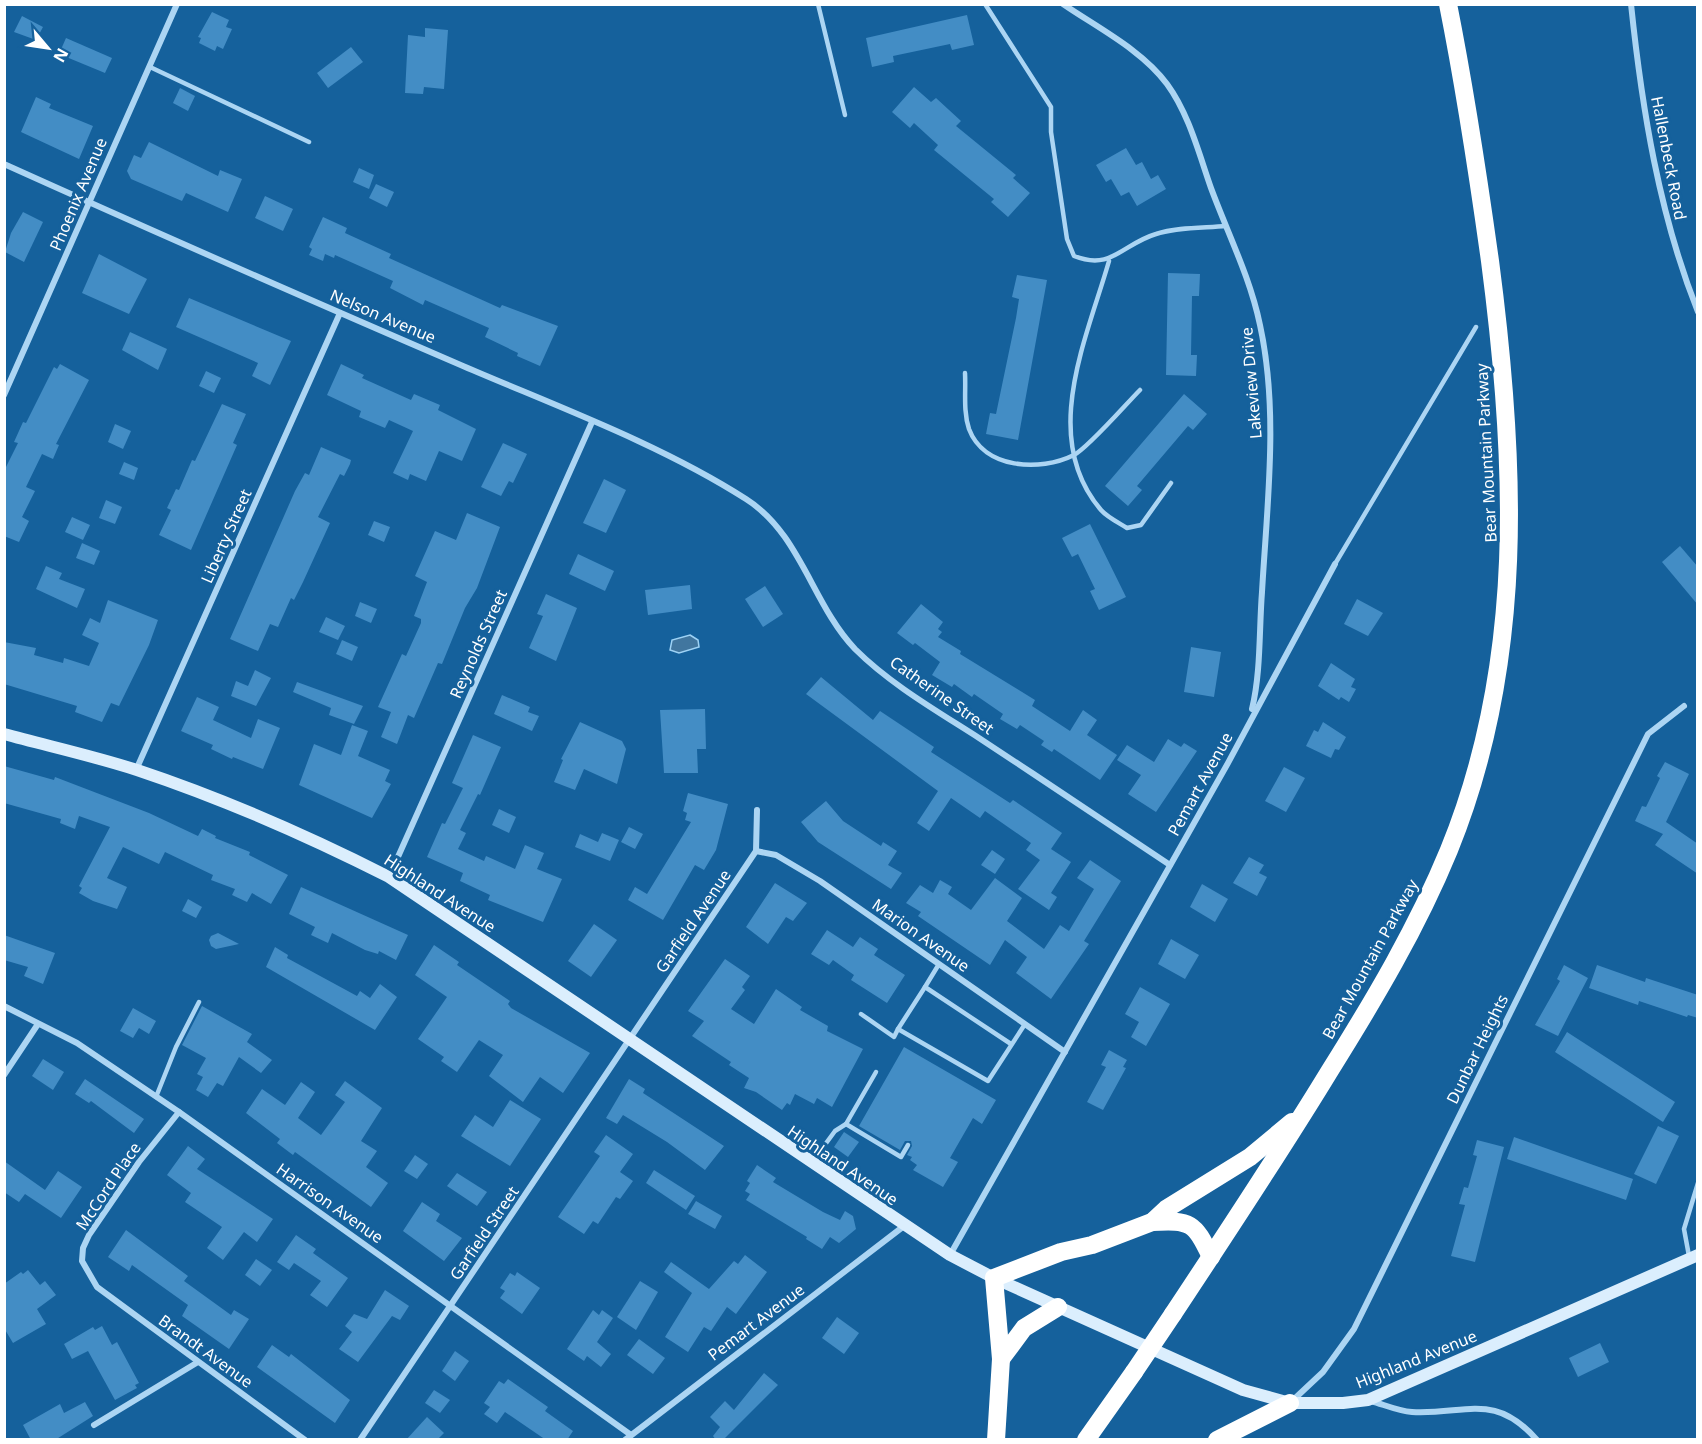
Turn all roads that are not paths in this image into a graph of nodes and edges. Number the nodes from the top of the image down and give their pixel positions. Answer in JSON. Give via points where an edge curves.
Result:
{"nodes":[{"id":1,"x":177,"y":4,"type":"edge"},
{"id":2,"x":818,"y":4,"type":"edge"},
{"id":3,"x":985,"y":4,"type":"edge"},
{"id":4,"x":1063,"y":4,"type":"edge"},
{"id":5,"x":1448,"y":4,"type":"edge"},
{"id":6,"x":1631,"y":4,"type":"edge"},
{"id":7,"x":150,"y":67,"type":"junction"},
{"id":8,"x":845,"y":115,"type":"dead end"},
{"id":9,"x":309,"y":142,"type":"dead end"},
{"id":10,"x":4,"y":164,"type":"edge"},
{"id":11,"x":89,"y":202,"type":"junction"},
{"id":12,"x":1226,"y":226,"type":"junction"},
{"id":13,"x":1109,"y":261,"type":"junction"},
{"id":14,"x":1698,"y":312,"type":"edge"},
{"id":15,"x":340,"y":313,"type":"junction"},
{"id":16,"x":1476,"y":327,"type":"dead end"},
{"id":17,"x":965,"y":373,"type":"dead end"},
{"id":18,"x":1140,"y":390,"type":"dead end"},
{"id":19,"x":4,"y":395,"type":"edge"},
{"id":20,"x":592,"y":422,"type":"junction"},
{"id":21,"x":1075,"y":455,"type":"junction"},
{"id":22,"x":1171,"y":483,"type":"dead end"},
{"id":23,"x":747,"y":499,"type":"joint"},
{"id":24,"x":1335,"y":564,"type":"joint"},
{"id":25,"x":1684,"y":706,"type":"dead end"},
{"id":26,"x":1250,"y":719,"type":"junction"},
{"id":27,"x":4,"y":734,"type":"edge"},
{"id":28,"x":136,"y":770,"type":"junction"},
{"id":29,"x":757,"y":810,"type":"dead end"},
{"id":30,"x":756,"y":851,"type":"junction"},
{"id":31,"x":1170,"y":865,"type":"junction"},
{"id":32,"x":389,"y":877,"type":"junction"},
{"id":33,"x":939,"y":964,"type":"junction"},
{"id":34,"x":925,"y":987,"type":"junction"},
{"id":35,"x":200,"y":1002,"type":"dead end"},
{"id":36,"x":4,"y":1006,"type":"edge"},
{"id":37,"x":861,"y":1014,"type":"dead end"},
{"id":38,"x":38,"y":1024,"type":"junction"},
{"id":39,"x":1025,"y":1024,"type":"junction"},
{"id":40,"x":898,"y":1029,"type":"junction"},
{"id":41,"x":630,"y":1040,"type":"junction"},
{"id":42,"x":1011,"y":1044,"type":"junction"},
{"id":43,"x":1065,"y":1052,"type":"junction"},
{"id":44,"x":876,"y":1072,"type":"dead end"},
{"id":45,"x":4,"y":1075,"type":"edge"},
{"id":46,"x":156,"y":1097,"type":"junction"},
{"id":47,"x":179,"y":1112,"type":"junction"},
{"id":48,"x":1305,"y":1112,"type":"junction"},
{"id":49,"x":846,"y":1124,"type":"junction"},
{"id":50,"x":908,"y":1145,"type":"dead end"},
{"id":51,"x":812,"y":1164,"type":"junction"},
{"id":52,"x":1698,"y":1184,"type":"edge"},
{"id":53,"x":1152,"y":1222,"type":"junction"},
{"id":54,"x":904,"y":1226,"type":"junction"},
{"id":55,"x":950,"y":1255,"type":"junction"},
{"id":56,"x":1211,"y":1257,"type":"junction"},
{"id":57,"x":1693,"y":1257,"type":"edge"},
{"id":58,"x":994,"y":1278,"type":"junction"},
{"id":59,"x":93,"y":1281,"type":"joint"},
{"id":60,"x":451,"y":1306,"type":"junction"},
{"id":61,"x":1058,"y":1307,"type":"junction"},
{"id":62,"x":1001,"y":1359,"type":"junction"},
{"id":63,"x":198,"y":1362,"type":"junction"},
{"id":64,"x":1368,"y":1400,"type":"junction"},
{"id":65,"x":1290,"y":1403,"type":"junction"},
{"id":66,"x":94,"y":1425,"type":"dead end"},
{"id":67,"x":631,"y":1435,"type":"junction"},
{"id":68,"x":305,"y":1440,"type":"edge"},
{"id":69,"x":360,"y":1440,"type":"edge"},
{"id":70,"x":625,"y":1440,"type":"edge"},
{"id":71,"x":996,"y":1440,"type":"edge"},
{"id":72,"x":1086,"y":1440,"type":"edge"},
{"id":73,"x":1217,"y":1440,"type":"edge"},
{"id":74,"x":1537,"y":1440,"type":"edge"}],
"edges":[{"from":1,"to":7,"type":"street","name":"Phoenix Avenue"},
{"from":2,"to":8,"type":"lane"},
{"from":3,"to":13,"type":"lane","via":[[1051,107],[1051,132],[1074,256],[1088,262]]},
{"from":4,"to":12,"type":"street","name":"Lakeview Drive","via":[[1138,56],[1168,85],[1184,113]]},
{"from":5,"to":48,"type":"highway","name":"Bear Mountain Parkway","via":[[1477,169],[1505,392],[1510,503],[1505,626],[1491,711],[1449,849],[1385,980]]},
{"from":6,"to":14,"type":"street","name":"Hallenbeck Road","via":[[1638,75],[1665,215]]},
{"from":7,"to":9,"type":"lane"},
{"from":7,"to":11,"type":"street","name":"Phoenix Avenue"},
{"from":10,"to":11,"type":"street","name":"Nelson Avenue"},
{"from":11,"to":15,"type":"street","name":"Nelson Avenue"},
{"from":11,"to":19,"type":"street","name":"Phoenix Avenue"},
{"from":12,"to":13,"type":"lane","via":[[1158,233],[1136,241]]},
{"from":12,"to":26,"type":"street","name":"Lakeview Drive","via":[[1242,261],[1260,326],[1270,455],[1255,697]]},
{"from":13,"to":21,"type":"lane","via":[[1071,397],[1069,430]]},
{"from":15,"to":20,"type":"street","name":"Nelson Avenue"},
{"from":15,"to":28,"type":"street","name":"Liberty Street"},
{"from":16,"to":24,"type":"lane","name":"Pemart Avenue"},
{"from":17,"to":21,"type":"lane","via":[[969,430],[987,453],[1000,461],[1025,465]]},
{"from":18,"to":21,"type":"lane"},
{"from":20,"to":23,"type":"street","name":"Nelson Avenue"},
{"from":20,"to":32,"type":"street","name":"Reynolds Street"},
{"from":21,"to":22,"type":"lane","via":[[1079,473],[1101,510],[1127,528],[1141,525]]},
{"from":23,"to":31,"type":"street","name":"Catherine Street","via":[[779,529],[810,575],[837,628],[857,651],[916,697]]},
{"from":24,"to":26,"type":"street","name":"Pemart Avenue"},
{"from":25,"to":65,"type":"street","name":"Dunbar Heights","via":[[1648,734],[1353,1329],[1323,1372]]},
{"from":26,"to":31,"type":"street","name":"Pemart Avenue"},
{"from":27,"to":28,"type":"street","name":"Highland Avenue"},
{"from":28,"to":32,"type":"street","name":"Highland Avenue","via":[[324,844]]},
{"from":29,"to":30,"type":"street"},
{"from":30,"to":33,"type":"street","name":"Marion Avenue","via":[[776,855],[820,881]]},
{"from":30,"to":41,"type":"street","name":"Garfield Avenue"},
{"from":31,"to":43,"type":"street","name":"Pemart Avenue"},
{"from":32,"to":41,"type":"street","name":"Highland Avenue"},
{"from":33,"to":34,"type":"lane"},
{"from":33,"to":39,"type":"street","name":"Marion Avenue"},
{"from":34,"to":40,"type":"lane"},
{"from":34,"to":42,"type":"lane"},
{"from":35,"to":46,"type":"lane"},
{"from":36,"to":38,"type":"street","name":"Harrison Avenue"},
{"from":37,"to":40,"type":"lane","via":[[894,1036]]},
{"from":38,"to":45,"type":"street"},
{"from":38,"to":46,"type":"street","name":"Harrison Avenue","via":[[77,1043]]},
{"from":39,"to":42,"type":"lane"},
{"from":39,"to":43,"type":"street","name":"Marion Avenue"},
{"from":40,"to":42,"type":"lane","via":[[988,1081]]},
{"from":41,"to":51,"type":"street","name":"Highland Avenue"},
{"from":41,"to":60,"type":"street","name":"Garfield Street"},
{"from":43,"to":55,"type":"street","name":"Pemart Avenue"},
{"from":44,"to":49,"type":"lane"},
{"from":46,"to":47,"type":"street","name":"Harrison Avenue"},
{"from":47,"to":59,"type":"street","name":"McCord Place","via":[[89,1235],[82,1261]]},
{"from":47,"to":60,"type":"street","name":"Harrison Avenue"},
{"from":48,"to":53,"type":"highway","via":[[1250,1157],[1166,1209]]},
{"from":48,"to":56,"type":"highway","name":"Bear Mountain Parkway"},
{"from":49,"to":50,"type":"lane","via":[[901,1157]]},
{"from":49,"to":51,"type":"lane","via":[[836,1131]]},
{"from":51,"to":54,"type":"street","name":"Highland Avenue"},
{"from":52,"to":57,"type":"lane","via":[[1684,1229]]},
{"from":53,"to":56,"type":"highway","via":[[1175,1220],[1190,1224],[1200,1234]]},
{"from":53,"to":58,"type":"highway"},
{"from":54,"to":55,"type":"street","name":"Highland Avenue"},
{"from":54,"to":67,"type":"street","name":"Pemart Avenue"},
{"from":55,"to":58,"type":"street","name":"Highland Avenue"},
{"from":56,"to":72,"type":"highway","name":"Bear Mountain Parkway","bridge":true},
{"from":57,"to":64,"type":"street","name":"Highland Avenue"},
{"from":58,"to":61,"type":"street","name":"Highland Avenue"},
{"from":58,"to":62,"type":"highway"},
{"from":59,"to":63,"type":"street","name":"Brandt Avenue"},
{"from":60,"to":67,"type":"street","name":"Harrison Avenue"},
{"from":60,"to":69,"type":"street","name":"Garfield Street"},
{"from":61,"to":62,"type":"highway","via":[[1024,1328]]},
{"from":61,"to":65,"type":"street","name":"Highland Avenue","via":[[1243,1390]]},
{"from":62,"to":71,"type":"highway"},
{"from":63,"to":66,"type":"street"},
{"from":63,"to":68,"type":"street","name":"Brandt Avenue"},
{"from":64,"to":65,"type":"street","name":"Highland Avenue"},
{"from":64,"to":74,"type":"street","via":[[1414,1412],[1471,1407],[1500,1412],[1523,1424]]},
{"from":65,"to":73,"type":"highway"},
{"from":67,"to":70,"type":"street","name":"Pemart Avenue"}]}
